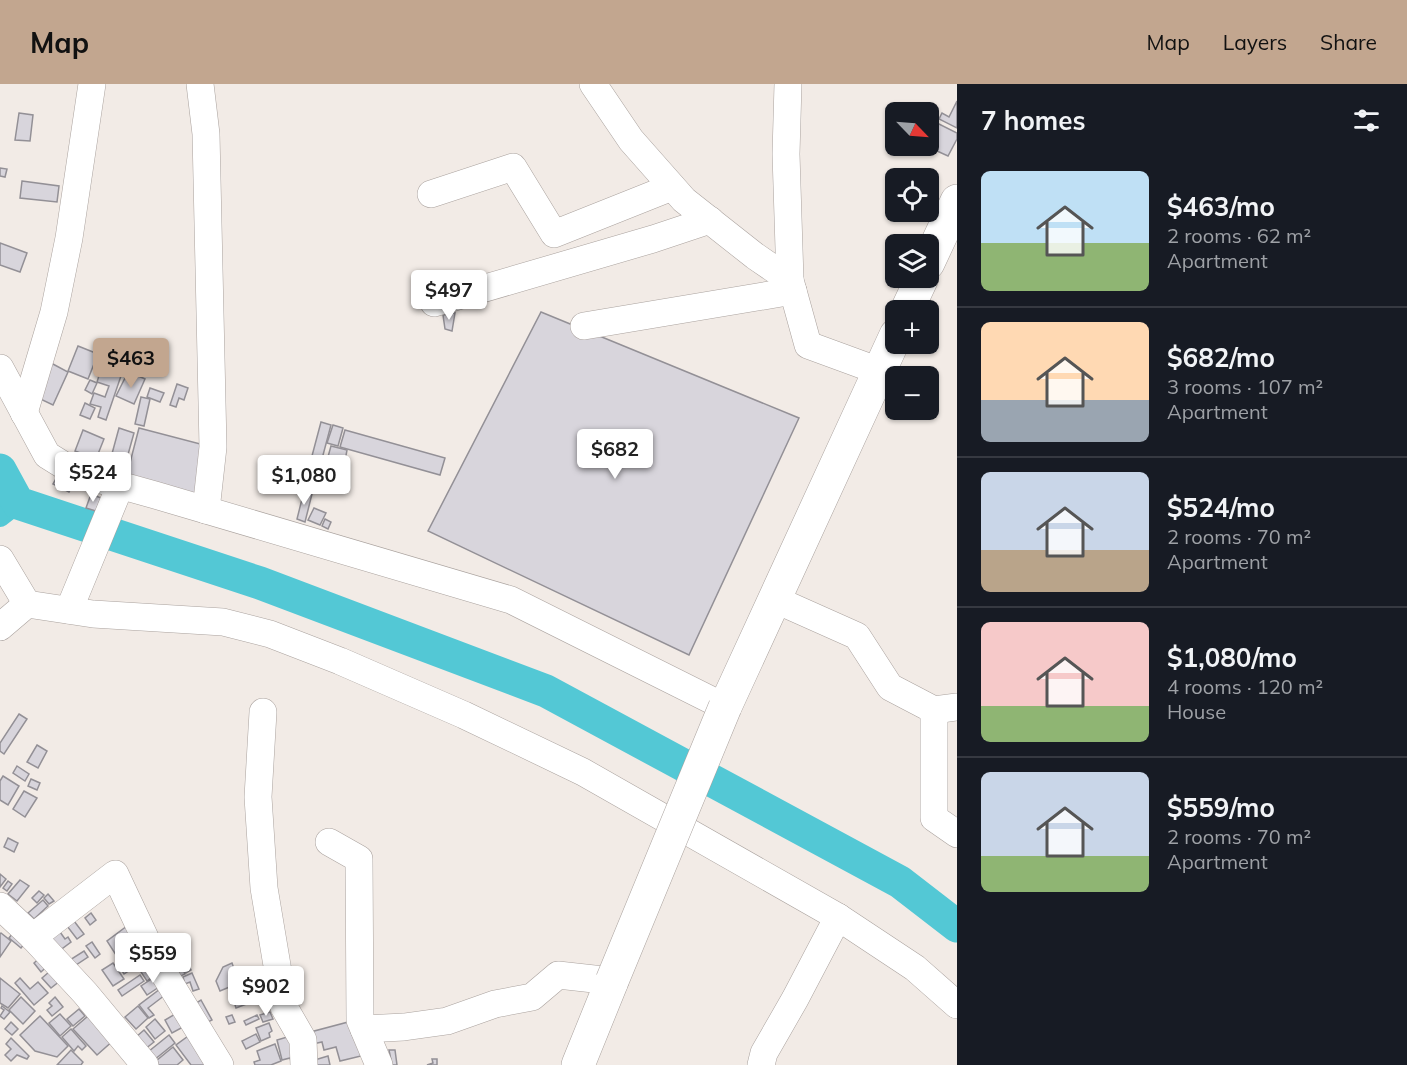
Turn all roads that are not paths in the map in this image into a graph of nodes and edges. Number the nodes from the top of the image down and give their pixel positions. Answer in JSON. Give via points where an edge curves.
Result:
{"nodes":[{"id":1,"x":92,"y":84,"type":"edge"},
{"id":2,"x":200,"y":84,"type":"edge"},
{"id":3,"x":593,"y":84,"type":"edge"},
{"id":4,"x":788,"y":84,"type":"edge"},
{"id":5,"x":672,"y":187,"type":"junction"},
{"id":6,"x":431,"y":194,"type":"dead end"},
{"id":7,"x":954,"y":214,"type":"edge"},
{"id":8,"x":710,"y":220,"type":"junction"},
{"id":9,"x":939,"y":242,"type":"edge"},
{"id":10,"x":792,"y":285,"type":"junction"},
{"id":11,"x":434,"y":303,"type":"dead end"},
{"id":12,"x":584,"y":326,"type":"dead end"},
{"id":13,"x":887,"y":354,"type":"edge"},
{"id":14,"x":879,"y":371,"type":"junction"},
{"id":15,"x":1,"y":375,"type":"edge"},
{"id":16,"x":24,"y":413,"type":"junction"},
{"id":17,"x":118,"y":491,"type":"junction"},
{"id":18,"x":206,"y":510,"type":"junction"},
{"id":19,"x":0,"y":559,"type":"edge"},
{"id":20,"x":774,"y":599,"type":"junction"},
{"id":21,"x":27,"y":604,"type":"junction"},
{"id":22,"x":70,"y":606,"type":"junction"},
{"id":23,"x":0,"y":627,"type":"edge"},
{"id":24,"x":725,"y":707,"type":"junction"},
{"id":25,"x":946,"y":709,"type":"edge"},
{"id":26,"x":263,"y":712,"type":"dead end"},
{"id":27,"x":957,"y":834,"type":"edge"},
{"id":28,"x":329,"y":842,"type":"dead end"},
{"id":29,"x":0,"y":906,"type":"edge"},
{"id":30,"x":838,"y":917,"type":"junction"},
{"id":31,"x":33,"y":938,"type":"junction"},
{"id":32,"x":612,"y":981,"type":"junction"},
{"id":33,"x":957,"y":1005,"type":"edge"},
{"id":34,"x":364,"y":1029,"type":"junction"},
{"id":35,"x":145,"y":1065,"type":"edge"},
{"id":36,"x":220,"y":1065,"type":"edge"},
{"id":37,"x":304,"y":1065,"type":"edge"},
{"id":38,"x":379,"y":1065,"type":"edge"},
{"id":39,"x":578,"y":1065,"type":"edge"},
{"id":40,"x":761,"y":1065,"type":"edge"}],
"edges":[{"from":1,"to":16,"type":"street","via":[[54,312]]},
{"from":2,"to":18,"type":"street","via":[[206,134],[213,447]]},
{"from":3,"to":5,"type":"street","via":[[631,140]]},
{"from":4,"to":10,"type":"street","via":[[786,154]]},
{"from":5,"to":6,"type":"street","via":[[554,234],[513,167]]},
{"from":5,"to":8,"type":"street"},
{"from":7,"to":9,"type":"main road"},
{"from":8,"to":10,"type":"street"},
{"from":8,"to":11,"type":"street"},
{"from":10,"to":12,"type":"street"},
{"from":10,"to":14,"type":"street","via":[[808,345]]},
{"from":13,"to":14,"type":"main road"},
{"from":14,"to":20,"type":"main road"},
{"from":15,"to":16,"type":"street"},
{"from":16,"to":17,"type":"street","via":[[47,455]]},
{"from":17,"to":18,"type":"street"},
{"from":17,"to":22,"type":"street"},
{"from":18,"to":24,"type":"street","via":[[511,600]]},
{"from":19,"to":21,"type":"street"},
{"from":20,"to":24,"type":"main road"},
{"from":20,"to":25,"type":"street","via":[[857,636],[890,687]]},
{"from":21,"to":22,"type":"street"},
{"from":21,"to":23,"type":"street"},
{"from":22,"to":30,"type":"street","via":[[93,614],[224,622],[270,634],[340,661],[582,771]]},
{"from":24,"to":32,"type":"main road","bridge":true},
{"from":25,"to":27,"type":"street","via":[[934,818]]},
{"from":26,"to":37,"type":"street","via":[[258,797],[264,888],[284,1007],[303,1040]]},
{"from":28,"to":34,"type":"street","via":[[359,859],[360,1020]]},
{"from":29,"to":31,"type":"street"},
{"from":30,"to":33,"type":"street","via":[[915,968]]},
{"from":30,"to":40,"type":"street"},
{"from":31,"to":35,"type":"street"},
{"from":31,"to":36,"type":"street","via":[[116,874],[155,959]]},
{"from":32,"to":34,"type":"street","via":[[558,975],[532,997],[495,1004],[447,1021]]},
{"from":32,"to":39,"type":"main road"},
{"from":34,"to":38,"type":"street"}]}
